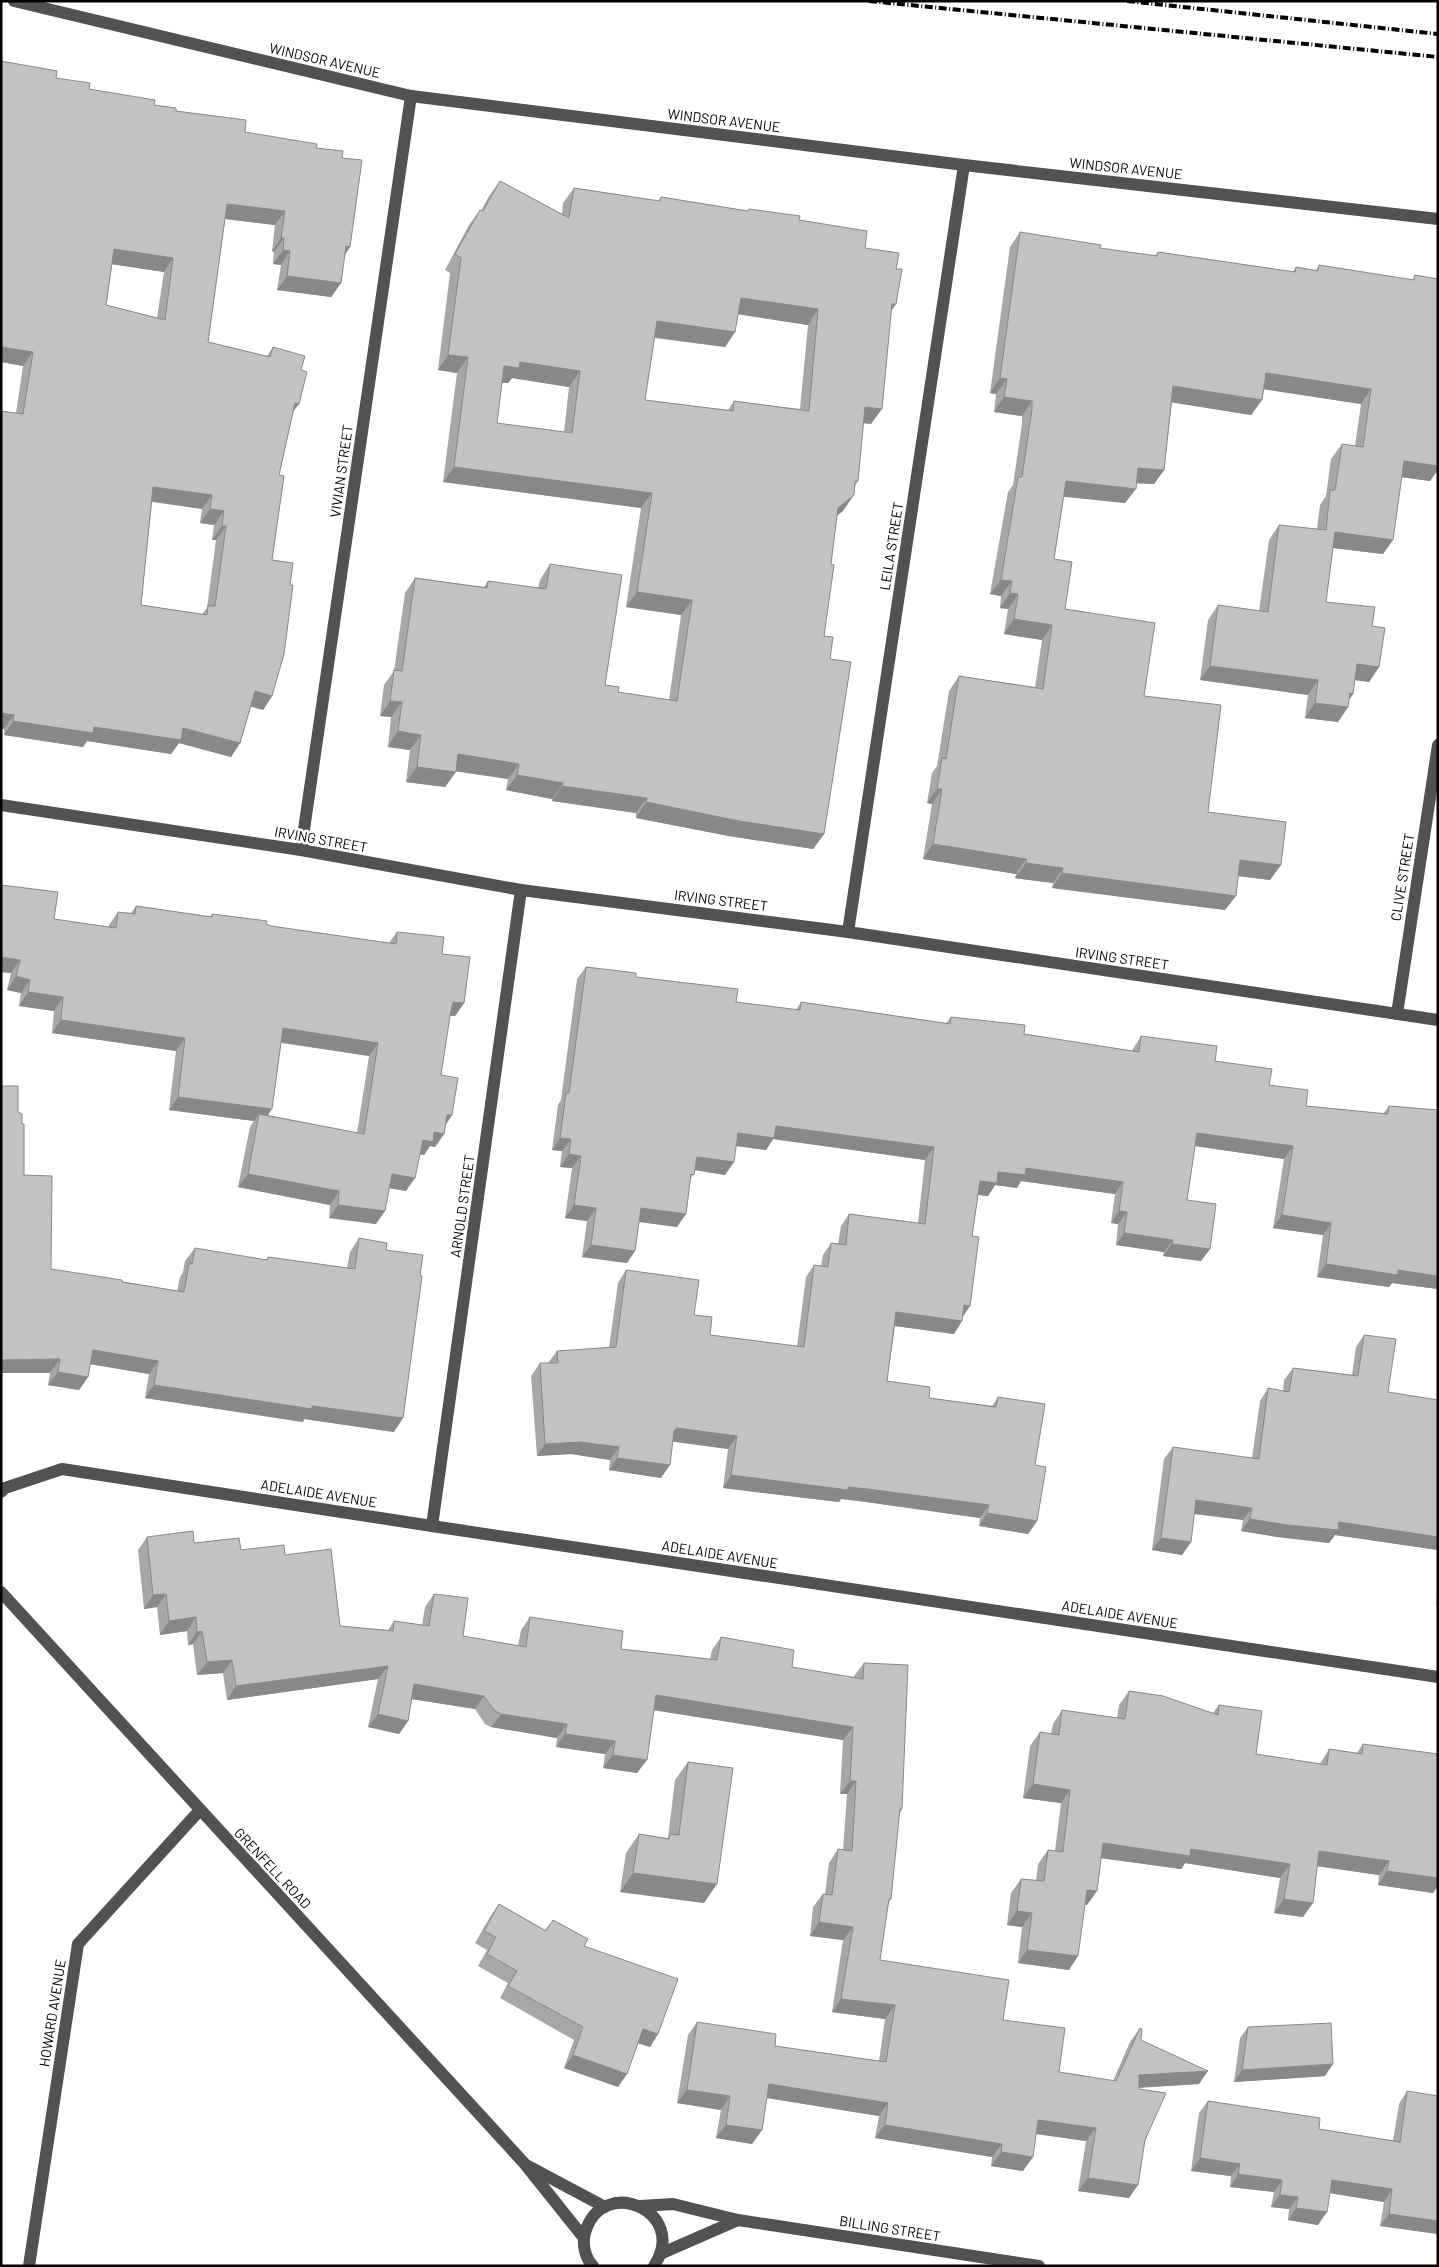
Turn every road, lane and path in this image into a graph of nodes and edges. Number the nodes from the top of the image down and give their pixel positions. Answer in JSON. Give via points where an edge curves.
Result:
{"nodes":[{"id":1,"x":14,"y":1,"type":"edge"},
{"id":2,"x":411,"y":96,"type":"junction"},
{"id":3,"x":964,"y":165,"type":"junction"},
{"id":4,"x":1438,"y":219,"type":"edge"},
{"id":5,"x":1438,"y":745,"type":"edge"},
{"id":6,"x":1,"y":805,"type":"edge"},
{"id":7,"x":301,"y":850,"type":"junction"},
{"id":8,"x":521,"y":890,"type":"junction"},
{"id":9,"x":848,"y":932,"type":"junction"},
{"id":10,"x":1397,"y":1014,"type":"junction"},
{"id":11,"x":1438,"y":1020,"type":"edge"},
{"id":12,"x":1,"y":1492,"type":"edge"},
{"id":13,"x":432,"y":1526,"type":"junction"},
{"id":14,"x":1,"y":1592,"type":"edge"},
{"id":15,"x":1438,"y":1677,"type":"edge"},
{"id":16,"x":200,"y":1810,"type":"junction"},
{"id":17,"x":524,"y":2163,"type":"junction"},
{"id":18,"x":640,"y":2206,"type":"junction"},
{"id":19,"x":605,"y":2207,"type":"junction"},
{"id":20,"x":738,"y":2220,"type":"junction"},
{"id":21,"x":584,"y":2238,"type":"junction"},
{"id":22,"x":660,"y":2254,"type":"junction"},
{"id":23,"x":29,"y":2266,"type":"edge"},
{"id":24,"x":592,"y":2266,"type":"edge"},
{"id":25,"x":654,"y":2266,"type":"edge"},
{"id":26,"x":1038,"y":2266,"type":"edge"}],
"edges":[{"from":1,"to":2,"type":"street","name":"WINDSOR AVENUE"},
{"from":2,"to":3,"type":"street","name":"WINDSOR AVENUE"},
{"from":2,"to":7,"type":"street","name":"VIVIAN STREET"},
{"from":3,"to":4,"type":"street","name":"WINDSOR AVENUE"},
{"from":3,"to":9,"type":"street","name":"LEILA STREET"},
{"from":5,"to":10,"type":"street","name":"CLIVE STREET"},
{"from":6,"to":7,"type":"street","name":"IRVING STREET"},
{"from":7,"to":8,"type":"street","name":"IRVING STREET"},
{"from":8,"to":9,"type":"street","name":"IRVING STREET"},
{"from":8,"to":13,"type":"street","name":"ARNOLD STREET"},
{"from":9,"to":10,"type":"street","name":"IRVING STREET"},
{"from":10,"to":11,"type":"street","name":"IRVING STREET"},
{"from":12,"to":13,"type":"street","name":"ADELAIDE AVENUE","via":[[62,1468]]},
{"from":13,"to":15,"type":"street","name":"ADELAIDE AVENUE"},
{"from":14,"to":16,"type":"street","name":"GRENFELL ROAD"},
{"from":16,"to":17,"type":"street","name":"GRENFELL ROAD"},
{"from":16,"to":23,"type":"street","name":"HOWARD AVENUE","via":[[78,1944]]},
{"from":17,"to":19,"type":"street","name":"GRENFELL ROAD"},
{"from":17,"to":21,"type":"street","name":"GRENFELL ROAD"},
{"from":18,"to":19,"type":"street","name":"BILLING STREET","via":[[629,2203]]},
{"from":18,"to":20,"type":"street","name":"BILLING STREET","via":[[673,2204]]},
{"from":18,"to":22,"type":"street","via":[[656,2221],[662,2242]]},
{"from":19,"to":21,"type":"street","via":[[587,2226]]},
{"from":20,"to":22,"type":"street"},
{"from":20,"to":26,"type":"street","name":"BILLING STREET"},
{"from":21,"to":24,"type":"street","via":[[585,2251]]},
{"from":22,"to":25,"type":"street"}]}
